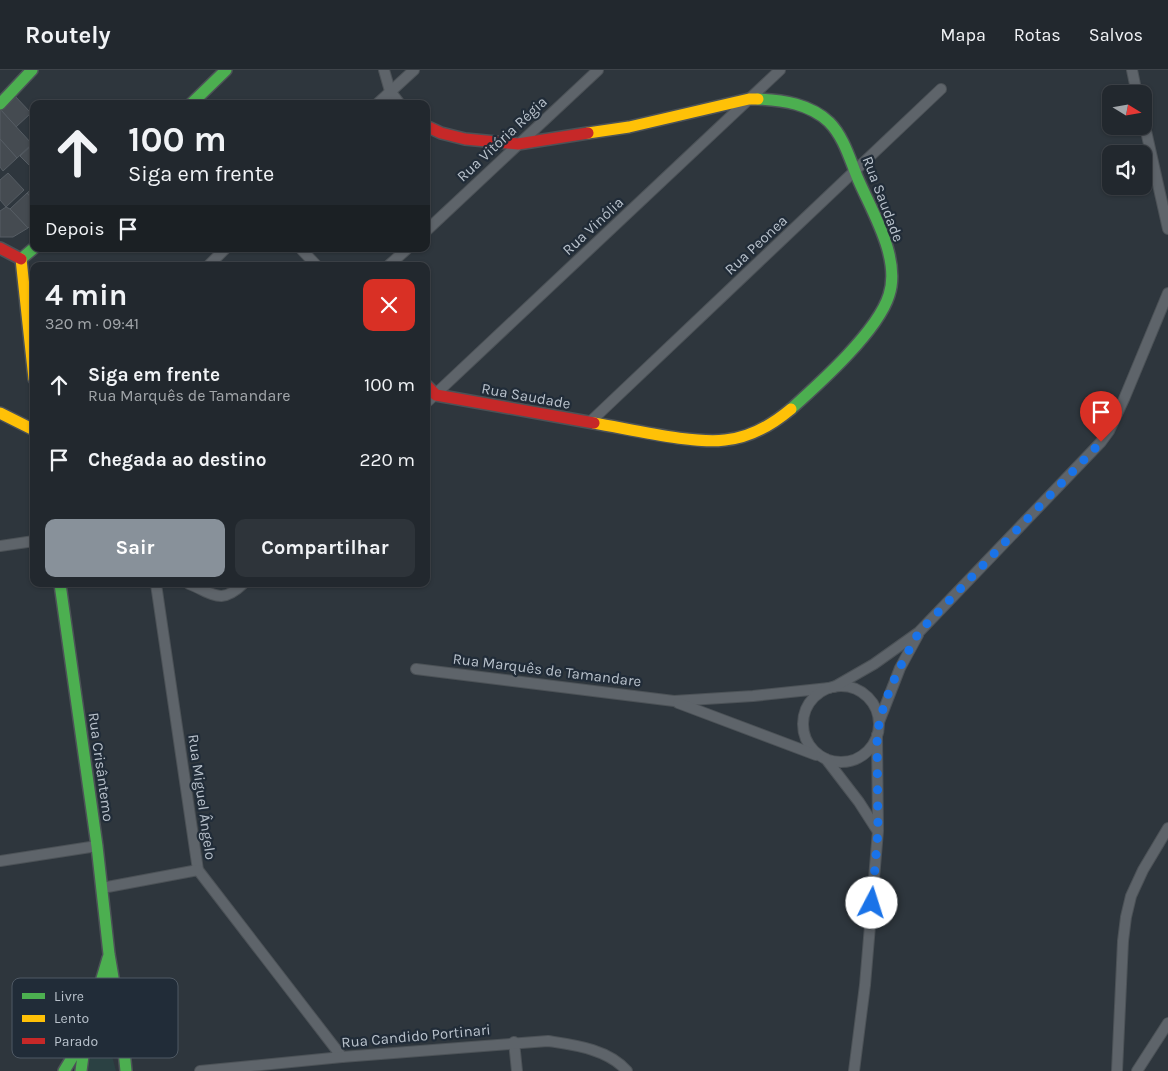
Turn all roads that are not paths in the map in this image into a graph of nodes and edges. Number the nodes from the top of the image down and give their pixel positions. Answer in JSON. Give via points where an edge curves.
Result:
{"nodes":[{"id":1,"x":32,"y":70,"type":"edge"},
{"id":2,"x":226,"y":70,"type":"edge"},
{"id":3,"x":384,"y":70,"type":"edge"},
{"id":4,"x":414,"y":70,"type":"edge"},
{"id":5,"x":598,"y":70,"type":"edge"},
{"id":6,"x":780,"y":70,"type":"edge"},
{"id":7,"x":1132,"y":70,"type":"edge"},
{"id":8,"x":1135,"y":85,"type":"edge"},
{"id":9,"x":941,"y":89,"type":"dead end"},
{"id":10,"x":390,"y":91,"type":"junction"},
{"id":11,"x":749,"y":98,"type":"junction"},
{"id":12,"x":194,"y":100,"type":"edge"},
{"id":13,"x":381,"y":100,"type":"edge"},
{"id":14,"x":397,"y":100,"type":"edge"},
{"id":15,"x":0,"y":104,"type":"edge"},
{"id":16,"x":430,"y":128,"type":"edge"},
{"id":17,"x":1147,"y":135,"type":"edge"},
{"id":18,"x":518,"y":144,"type":"junction"},
{"id":19,"x":855,"y":172,"type":"junction"},
{"id":20,"x":430,"y":226,"type":"edge"},
{"id":21,"x":1168,"y":227,"type":"edge"},
{"id":22,"x":0,"y":248,"type":"edge"},
{"id":23,"x":30,"y":251,"type":"edge"},
{"id":24,"x":223,"y":252,"type":"edge"},
{"id":25,"x":304,"y":252,"type":"edge"},
{"id":26,"x":404,"y":252,"type":"edge"},
{"id":27,"x":21,"y":259,"type":"junction"},
{"id":28,"x":212,"y":262,"type":"edge"},
{"id":29,"x":313,"y":262,"type":"edge"},
{"id":30,"x":392,"y":262,"type":"edge"},
{"id":31,"x":1168,"y":293,"type":"edge"},
{"id":32,"x":30,"y":342,"type":"edge"},
{"id":33,"x":430,"y":389,"type":"edge"},
{"id":34,"x":436,"y":395,"type":"junction"},
{"id":35,"x":430,"y":400,"type":"edge"},
{"id":36,"x":0,"y":413,"type":"edge"},
{"id":37,"x":590,"y":422,"type":"junction"},
{"id":38,"x":30,"y":428,"type":"edge"},
{"id":39,"x":30,"y":542,"type":"edge"},
{"id":40,"x":0,"y":546,"type":"edge"},
{"id":41,"x":60,"y":587,"type":"edge"},
{"id":42,"x":156,"y":587,"type":"edge"},
{"id":43,"x":196,"y":587,"type":"edge"},
{"id":44,"x":240,"y":587,"type":"edge"},
{"id":45,"x":919,"y":632,"type":"junction"},
{"id":46,"x":416,"y":669,"type":"dead end"},
{"id":47,"x":832,"y":687,"type":"junction"},
{"id":48,"x":674,"y":701,"type":"junction"},
{"id":49,"x":879,"y":722,"type":"junction"},
{"id":50,"x":877,"y":736,"type":"junction"},
{"id":51,"x":824,"y":758,"type":"junction"},
{"id":52,"x":1168,"y":828,"type":"edge"},
{"id":53,"x":878,"y":831,"type":"junction"},
{"id":54,"x":97,"y":846,"type":"junction"},
{"id":55,"x":0,"y":861,"type":"edge"},
{"id":56,"x":198,"y":870,"type":"junction"},
{"id":57,"x":102,"y":888,"type":"junction"},
{"id":58,"x":109,"y":954,"type":"junction"},
{"id":59,"x":102,"y":978,"type":"edge"},
{"id":60,"x":113,"y":978,"type":"edge"},
{"id":61,"x":1168,"y":1023,"type":"edge"},
{"id":62,"x":514,"y":1042,"type":"junction"},
{"id":63,"x":342,"y":1057,"type":"junction"},
{"id":64,"x":72,"y":1058,"type":"edge"},
{"id":65,"x":83,"y":1058,"type":"edge"},
{"id":66,"x":125,"y":1058,"type":"edge"},
{"id":67,"x":64,"y":1071,"type":"edge"},
{"id":68,"x":81,"y":1071,"type":"edge"},
{"id":69,"x":126,"y":1071,"type":"edge"},
{"id":70,"x":200,"y":1071,"type":"edge"},
{"id":71,"x":517,"y":1071,"type":"edge"},
{"id":72,"x":627,"y":1071,"type":"edge"},
{"id":73,"x":854,"y":1071,"type":"edge"},
{"id":74,"x":1117,"y":1071,"type":"edge"},
{"id":75,"x":1137,"y":1071,"type":"edge"}],
"edges":[{"from":1,"to":15,"type":"street"},
{"from":2,"to":12,"type":"street"},
{"from":3,"to":10,"type":"street"},
{"from":4,"to":10,"type":"street"},
{"from":5,"to":18,"type":"street","name":"Rua Vitória Régia"},
{"from":6,"to":11,"type":"street","name":"Rua Vinólia"},
{"from":7,"to":8,"type":"street"},
{"from":9,"to":19,"type":"street","name":"Rua Peonea"},
{"from":10,"to":13,"type":"street"},
{"from":10,"to":14,"type":"street"},
{"from":11,"to":18,"type":"street","name":"Rua Saudade","via":[[628,127]]},
{"from":11,"to":19,"type":"street","name":"Rua Saudade","via":[[798,104],[823,116],[846,146]]},
{"from":11,"to":34,"type":"street","name":"Rua Vinólia"},
{"from":16,"to":18,"type":"street","name":"Rua Saudade","via":[[465,139]]},
{"from":17,"to":21,"type":"street"},
{"from":18,"to":20,"type":"street","name":"Rua Vitória Régia"},
{"from":19,"to":37,"type":"street","name":"Rua Peonea"},
{"from":19,"to":37,"type":"street","name":"Rua Saudade","via":[[887,250],[890,291],[883,310],[803,399],[763,428],[730,440],[696,440]]},
{"from":22,"to":27,"type":"street"},
{"from":23,"to":27,"type":"street"},
{"from":24,"to":28,"type":"street"},
{"from":25,"to":29,"type":"street"},
{"from":26,"to":30,"type":"street"},
{"from":27,"to":32,"type":"street"},
{"from":31,"to":45,"type":"street","name":"Rua Marquês de Tamandare","via":[[1124,399],[1101,442]]},
{"from":33,"to":34,"type":"street"},
{"from":34,"to":35,"type":"street","name":"Rua Vinólia"},
{"from":34,"to":37,"type":"street","name":"Rua Saudade"},
{"from":36,"to":38,"type":"street"},
{"from":39,"to":40,"type":"street"},
{"from":41,"to":54,"type":"street","name":"Rua Crisântemo"},
{"from":42,"to":56,"type":"street","name":"Rua Miguel Ângelo"},
{"from":43,"to":44,"type":"street","via":[[219,596],[231,595]]},
{"from":45,"to":47,"type":"street","name":"Rua Marquês de Tamandare","via":[[874,664]]},
{"from":45,"to":49,"type":"street","name":"Rua Marquês de Tamandare","via":[[900,668]]},
{"from":46,"to":48,"type":"street","name":"Rua Marquês de Tamandare"},
{"from":47,"to":48,"type":"street","name":"Rua Marquês de Tamandare"},
{"from":47,"to":49,"type":"street","via":[[850,688],[864,694],[877,711]]},
{"from":47,"to":51,"type":"street","via":[[818,694],[804,714],[806,738],[812,749]]},
{"from":48,"to":51,"type":"street","name":"Rua Marquês de Tamandare"},
{"from":49,"to":50,"type":"street"},
{"from":50,"to":51,"type":"street","via":[[861,757],[844,762]]},
{"from":50,"to":53,"type":"street"},
{"from":51,"to":53,"type":"street"},
{"from":52,"to":74,"type":"street","via":[[1142,870],[1126,917]]},
{"from":53,"to":73,"type":"street"},
{"from":54,"to":55,"type":"street"},
{"from":54,"to":57,"type":"street","name":"Rua Crisântemo"},
{"from":56,"to":57,"type":"street"},
{"from":56,"to":63,"type":"street","name":"Rua Miguel Ângelo"},
{"from":57,"to":58,"type":"street","name":"Rua Crisântemo"},
{"from":58,"to":59,"type":"street","name":"Rua Crisântemo"},
{"from":58,"to":60,"type":"street","name":"Rua Crisântemo"},
{"from":61,"to":75,"type":"street"},
{"from":62,"to":63,"type":"street","name":"Rua Candido Portinari"},
{"from":62,"to":71,"type":"street"},
{"from":62,"to":72,"type":"street","name":"Rua Candido Portinari","via":[[548,1041],[575,1045],[606,1055]]},
{"from":63,"to":70,"type":"street","name":"Rua Candido Portinari"},
{"from":64,"to":67,"type":"street"},
{"from":65,"to":68,"type":"street"},
{"from":66,"to":69,"type":"street","name":"Rua Crisântemo"}]}
